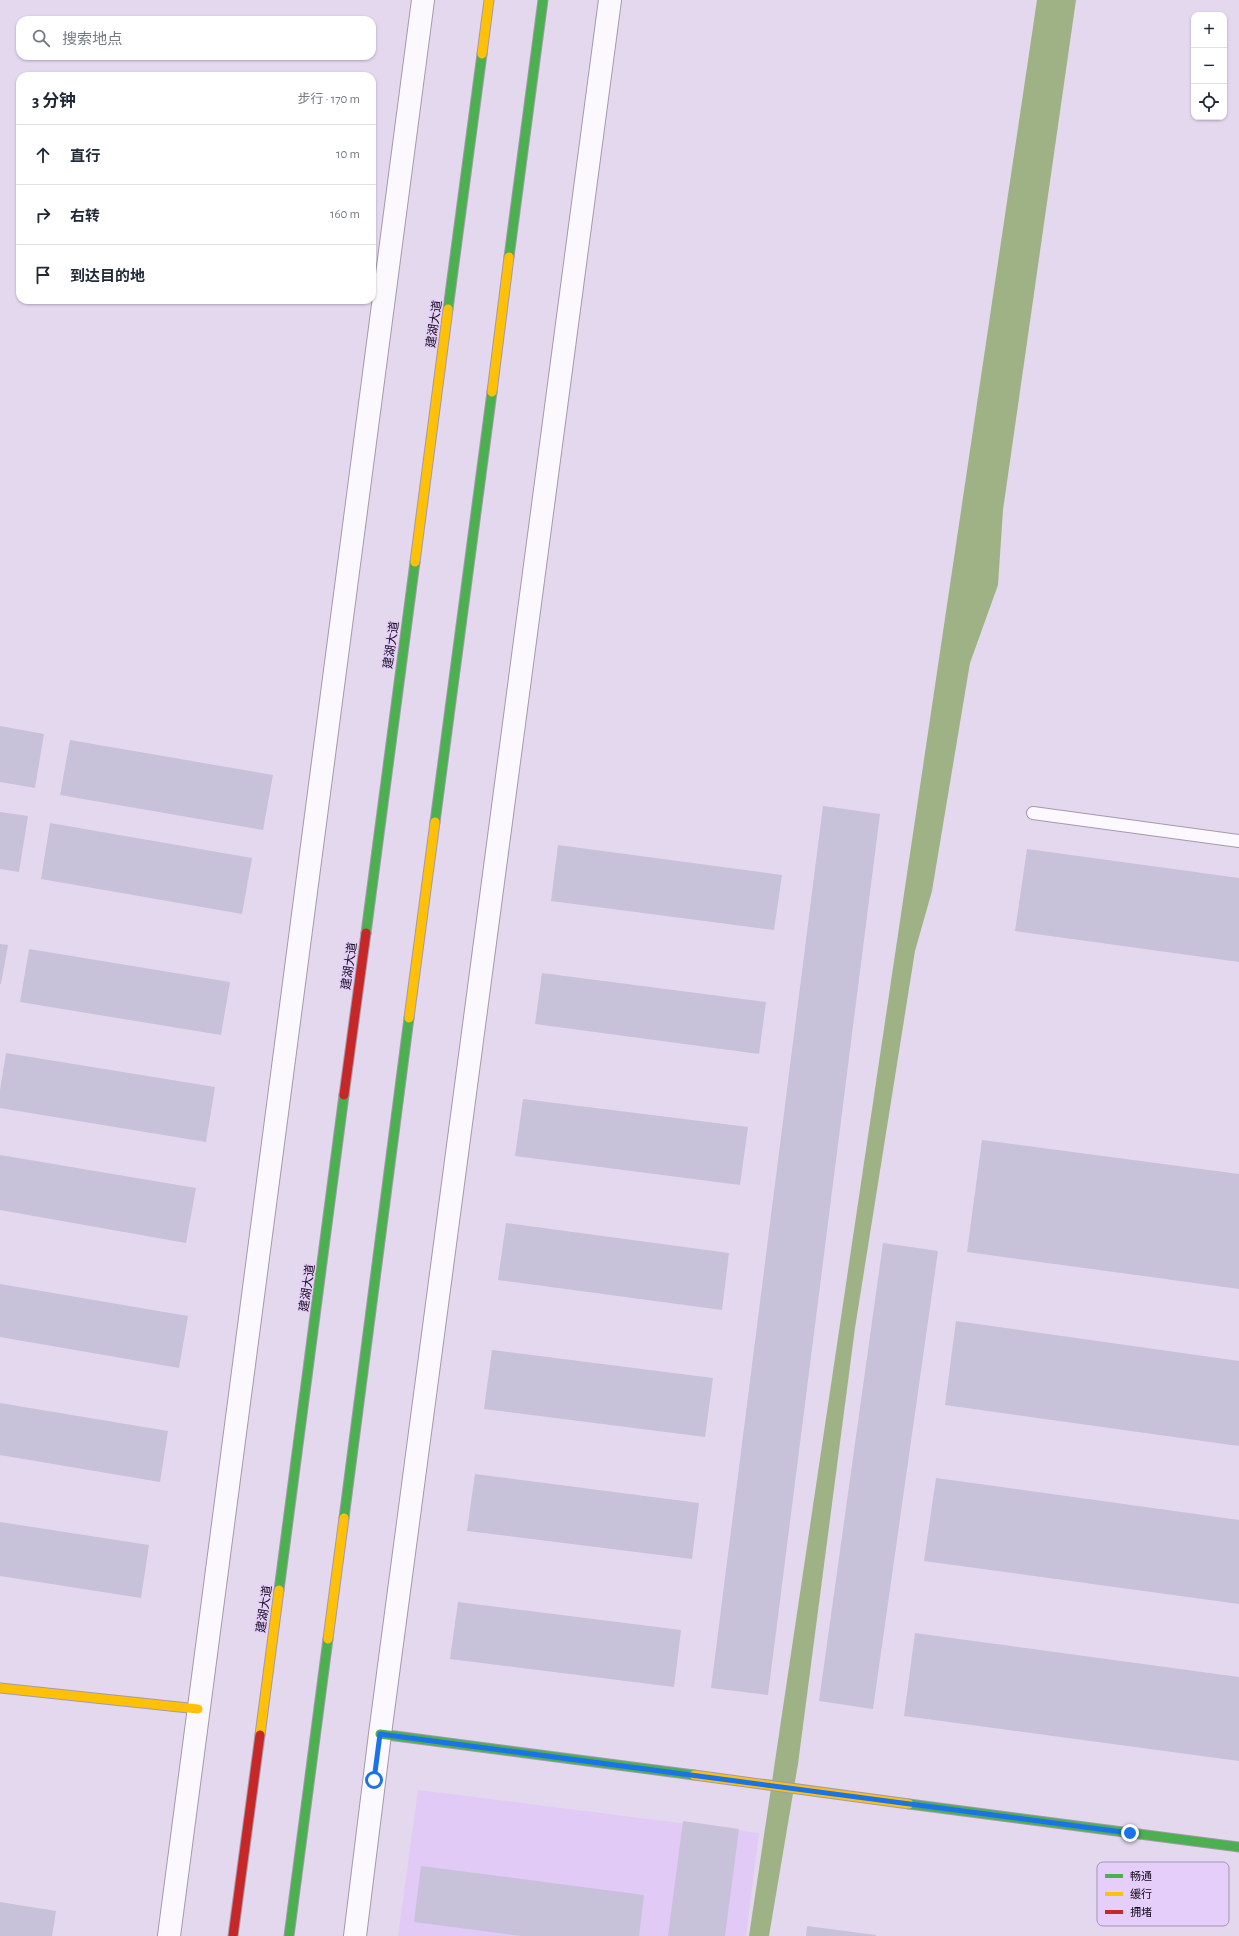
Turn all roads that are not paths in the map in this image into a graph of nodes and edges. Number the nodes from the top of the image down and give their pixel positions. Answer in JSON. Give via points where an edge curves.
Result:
{"nodes":[{"id":1,"x":423,"y":0,"type":"edge"},
{"id":2,"x":488,"y":0,"type":"edge"},
{"id":3,"x":543,"y":0,"type":"edge"},
{"id":4,"x":610,"y":0,"type":"edge"},
{"id":5,"x":1033,"y":813,"type":"dead end"},
{"id":6,"x":1239,"y":841,"type":"edge"},
{"id":7,"x":0,"y":1688,"type":"edge"},
{"id":8,"x":198,"y":1709,"type":"junction"},
{"id":9,"x":380,"y":1734,"type":"junction"},
{"id":10,"x":1239,"y":1847,"type":"edge"},
{"id":11,"x":169,"y":1936,"type":"edge"},
{"id":12,"x":233,"y":1936,"type":"edge"},
{"id":13,"x":289,"y":1936,"type":"edge"},
{"id":14,"x":355,"y":1936,"type":"edge"}],
"edges":[{"from":1,"to":8,"type":"street"},
{"from":2,"to":12,"type":"main road","name":"建湖大道"},
{"from":3,"to":13,"type":"main road"},
{"from":4,"to":9,"type":"street"},
{"from":5,"to":6,"type":"lane"},
{"from":7,"to":8,"type":"main road"},
{"from":8,"to":11,"type":"street"},
{"from":9,"to":10,"type":"main road"},
{"from":9,"to":14,"type":"street"}]}
